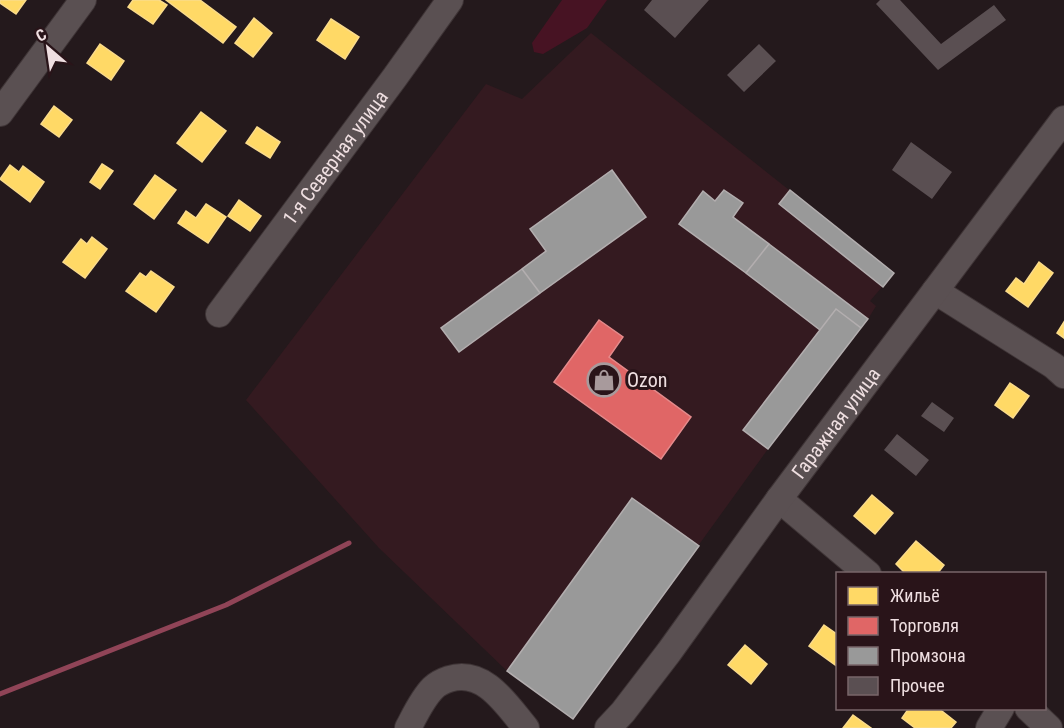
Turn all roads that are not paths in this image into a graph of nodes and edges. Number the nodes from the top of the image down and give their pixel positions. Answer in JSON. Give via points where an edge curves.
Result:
{"nodes":[{"id":1,"x":82,"y":0,"type":"edge"},
{"id":2,"x":450,"y":0,"type":"edge"},
{"id":3,"x":0,"y":113,"type":"edge"},
{"id":4,"x":1064,"y":119,"type":"edge"},
{"id":5,"x":934,"y":291,"type":"junction"},
{"id":6,"x":219,"y":314,"type":"dead end"},
{"id":7,"x":1064,"y":375,"type":"edge"},
{"id":8,"x":779,"y":499,"type":"junction"},
{"id":9,"x":867,"y":572,"type":"edge"},
{"id":10,"x":1000,"y":710,"type":"edge"},
{"id":11,"x":1030,"y":710,"type":"edge"},
{"id":12,"x":408,"y":728,"type":"edge"},
{"id":13,"x":526,"y":728,"type":"edge"},
{"id":14,"x":608,"y":728,"type":"edge"},
{"id":15,"x":989,"y":728,"type":"edge"},
{"id":16,"x":1049,"y":728,"type":"edge"}],
"edges":[{"from":1,"to":3,"type":"street"},
{"from":2,"to":6,"type":"street","name":"1-я Северная улица"},
{"from":4,"to":5,"type":"street","name":"Гаражная улица"},
{"from":5,"to":7,"type":"street"},
{"from":5,"to":8,"type":"street","name":"Гаражная улица"},
{"from":8,"to":9,"type":"street"},
{"from":8,"to":14,"type":"street","name":"Гаражная улица","via":[[669,652]]},
{"from":10,"to":15,"type":"street"},
{"from":11,"to":16,"type":"street"},
{"from":12,"to":13,"type":"street","via":[[432,689],[442,682],[468,676],[488,686]]}]}
